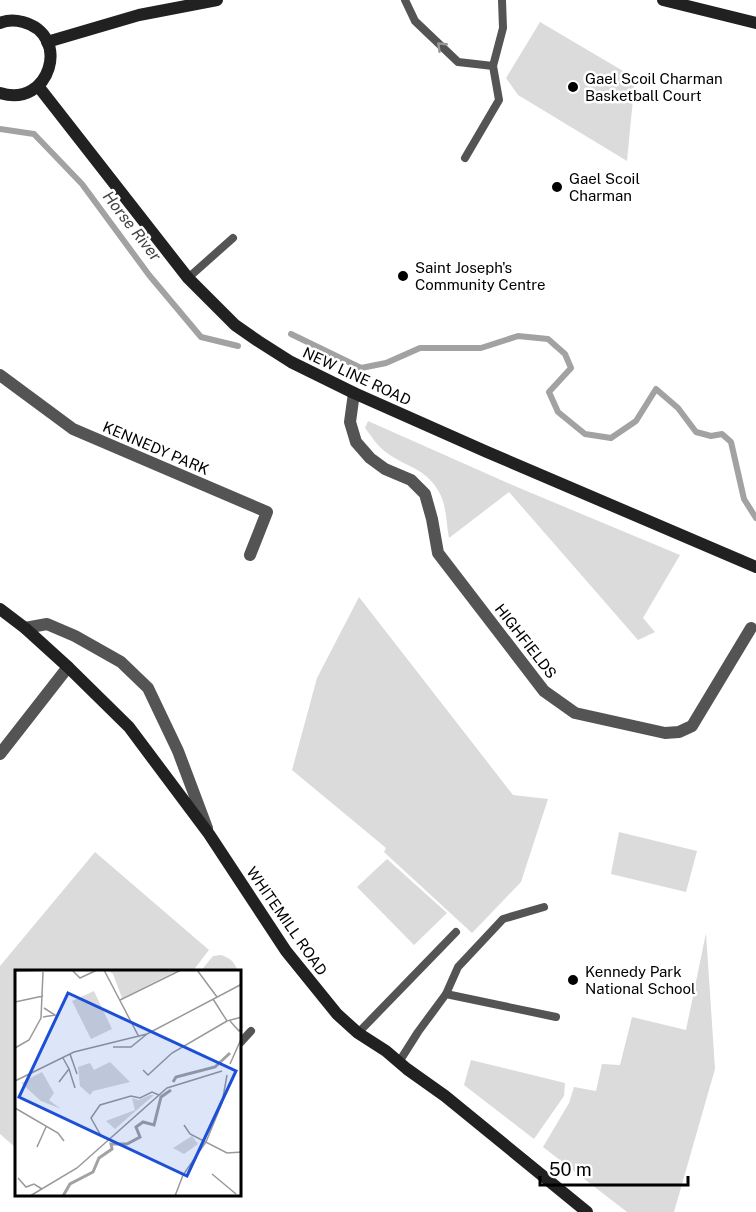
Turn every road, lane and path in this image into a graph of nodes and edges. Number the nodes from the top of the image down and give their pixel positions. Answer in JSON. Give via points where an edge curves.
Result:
{"nodes":[{"id":1,"x":217,"y":0,"type":"edge"},
{"id":2,"x":405,"y":0,"type":"edge"},
{"id":3,"x":502,"y":0,"type":"edge"},
{"id":4,"x":663,"y":0,"type":"edge"},
{"id":5,"x":0,"y":23,"type":"edge"},
{"id":6,"x":756,"y":23,"type":"edge"},
{"id":7,"x":47,"y":42,"type":"junction"},
{"id":8,"x":493,"y":66,"type":"junction"},
{"id":9,"x":38,"y":86,"type":"junction"},
{"id":10,"x":0,"y":93,"type":"edge"},
{"id":11,"x":465,"y":158,"type":"dead end"},
{"id":12,"x":232,"y":238,"type":"dead end"},
{"id":13,"x":188,"y":278,"type":"junction"},
{"id":14,"x":0,"y":375,"type":"edge"},
{"id":15,"x":354,"y":393,"type":"junction"},
{"id":16,"x":250,"y":555,"type":"dead end"},
{"id":17,"x":756,"y":567,"type":"edge"},
{"id":18,"x":0,"y":609,"type":"edge"},
{"id":19,"x":24,"y":628,"type":"junction"},
{"id":20,"x":750,"y":628,"type":"dead end"},
{"id":21,"x":68,"y":667,"type":"junction"},
{"id":22,"x":0,"y":754,"type":"edge"},
{"id":23,"x":209,"y":834,"type":"junction"},
{"id":24,"x":544,"y":908,"type":"dead end"},
{"id":25,"x":456,"y":932,"type":"dead end"},
{"id":26,"x":446,"y":994,"type":"junction"},
{"id":27,"x":556,"y":1017,"type":"dead end"},
{"id":28,"x":251,"y":1031,"type":"dead end"},
{"id":29,"x":358,"y":1033,"type":"junction"},
{"id":30,"x":242,"y":1041,"type":"edge"},
{"id":31,"x":399,"y":1062,"type":"junction"},
{"id":32,"x":587,"y":1212,"type":"edge"}],
"edges":[{"from":1,"to":7,"type":"street","via":[[140,15]]},
{"from":8,"to":2,"type":"lane","one_way":true,"via":[[458,62],[415,21]]},
{"from":3,"to":8,"type":"lane","via":[[503,28]]},
{"from":4,"to":6,"type":"street"},
{"from":5,"to":7,"type":"street","via":[[29,23]]},
{"from":7,"to":9,"type":"street","via":[[50,65]]},
{"from":8,"to":11,"type":"lane","via":[[499,100]]},
{"from":9,"to":10,"type":"street","via":[[15,96]]},
{"from":9,"to":13,"type":"street","name":"NEW LINE ROAD"},
{"from":12,"to":13,"type":"lane"},
{"from":13,"to":15,"type":"street","name":"NEW LINE ROAD","via":[[243,330],[291,362]]},
{"from":14,"to":16,"type":"street","name":"KENNEDY PARK","via":[[73,429],[267,512]]},
{"from":15,"to":17,"type":"street","name":"NEW LINE ROAD"},
{"from":15,"to":20,"type":"street","name":"HIGHFIELDS","via":[[350,422],[356,442],[370,458],[411,480],[425,494],[438,553],[544,691],[575,713],[665,733],[692,726]]},
{"from":18,"to":19,"type":"street","name":"WHITEMILL ROAD"},
{"from":19,"to":21,"type":"street","name":"WHITEMILL ROAD"},
{"from":19,"to":23,"type":"street","via":[[47,624],[75,636],[121,662],[148,688],[178,751]]},
{"from":21,"to":22,"type":"street"},
{"from":21,"to":23,"type":"street","name":"WHITEMILL ROAD","via":[[129,727]]},
{"from":23,"to":29,"type":"street","name":"WHITEMILL ROAD","via":[[286,951],[337,1014]]},
{"from":24,"to":26,"type":"lane","via":[[503,919],[458,967]]},
{"from":25,"to":29,"type":"lane"},
{"from":26,"to":27,"type":"lane"},
{"from":26,"to":31,"type":"lane"},
{"from":28,"to":30,"type":"lane"},
{"from":29,"to":31,"type":"street","name":"WHITEMILL ROAD"},
{"from":31,"to":32,"type":"street","name":"WHITEMILL ROAD"}]}
